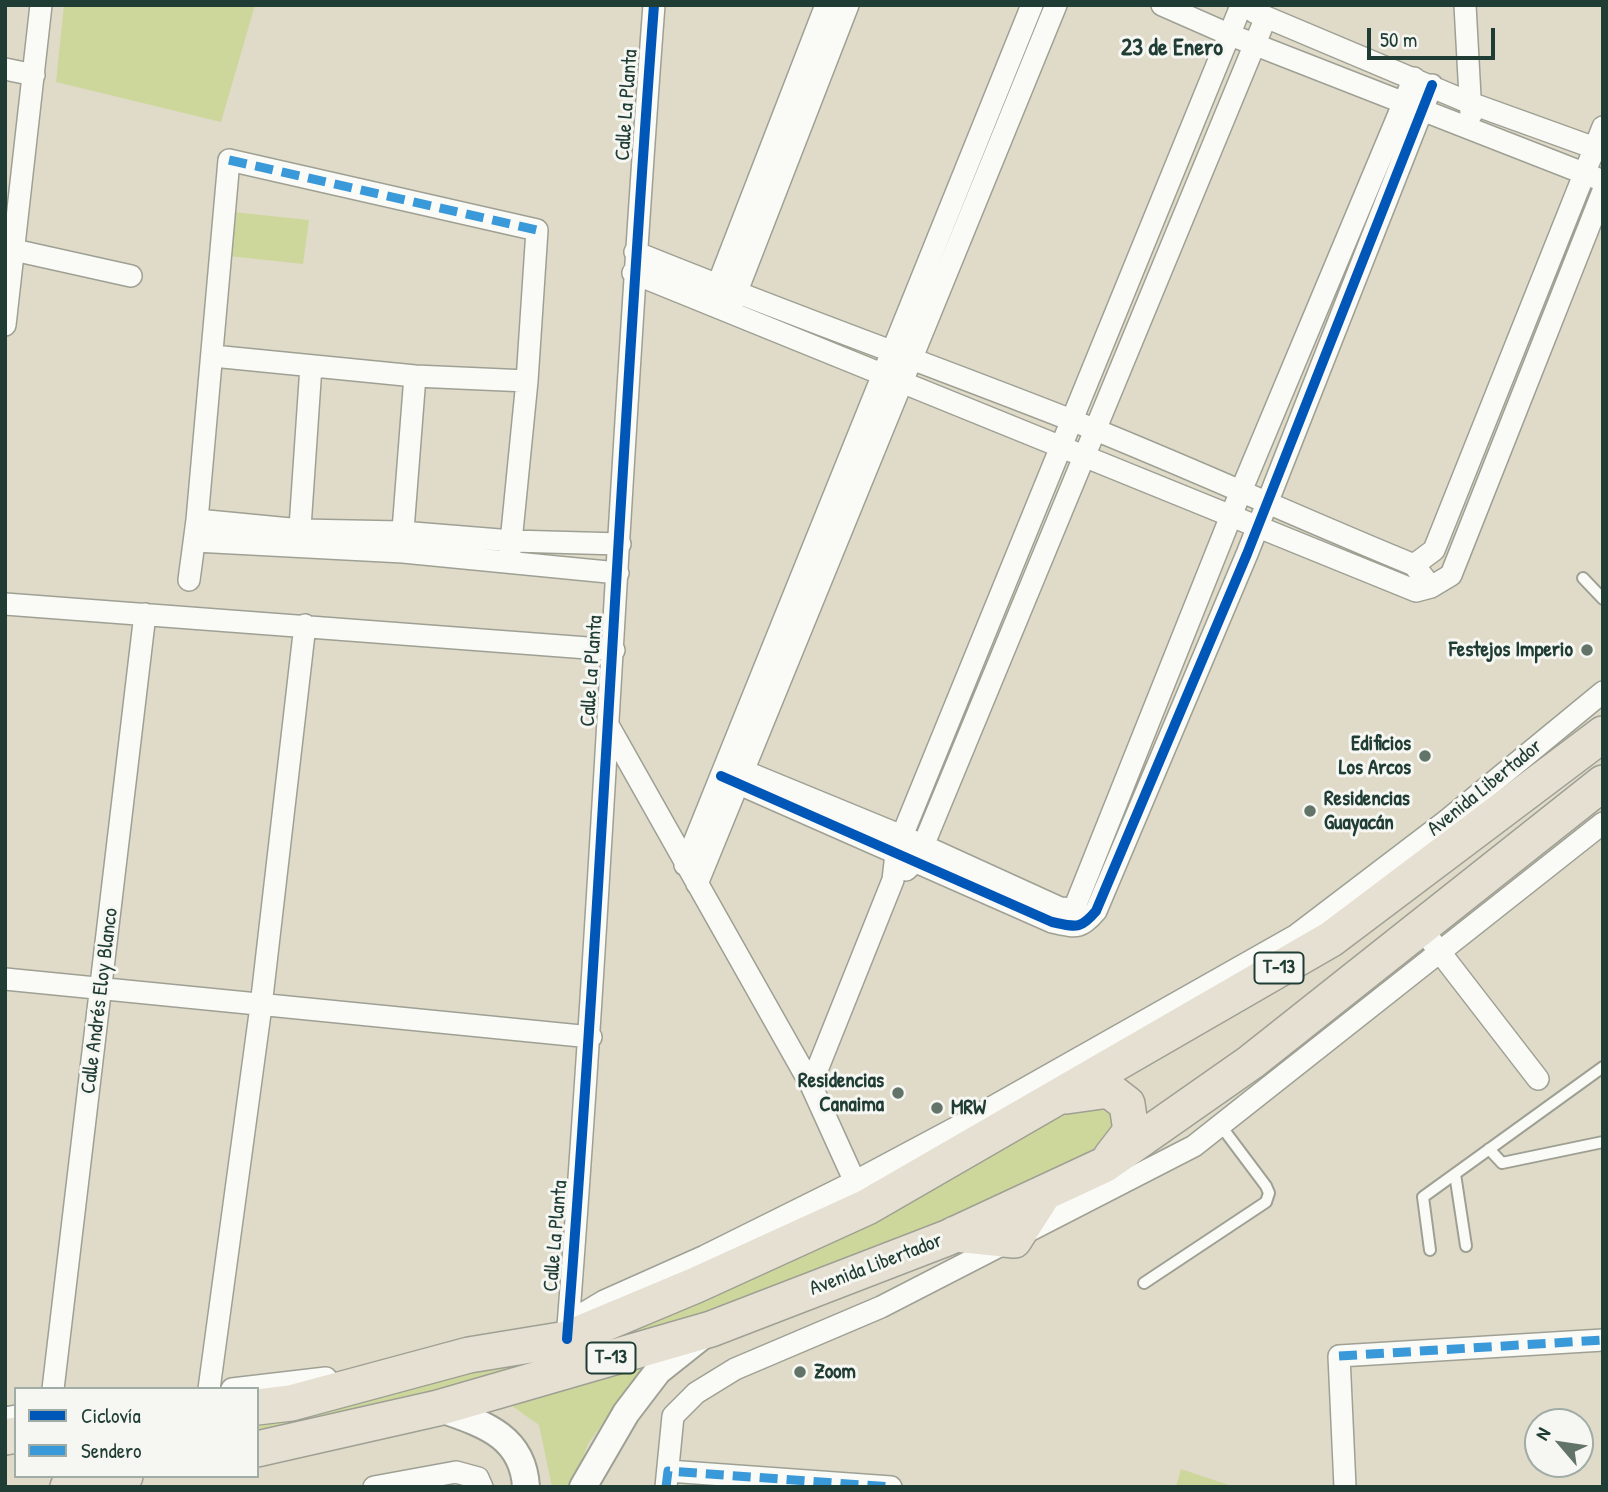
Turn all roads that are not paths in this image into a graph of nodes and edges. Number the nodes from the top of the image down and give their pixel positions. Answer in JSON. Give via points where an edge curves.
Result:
{"nodes":[{"id":1,"x":41,"y":5,"type":"edge"},
{"id":2,"x":654,"y":5,"type":"edge"},
{"id":3,"x":826,"y":5,"type":"edge"},
{"id":4,"x":848,"y":5,"type":"edge"},
{"id":5,"x":1032,"y":5,"type":"edge"},
{"id":6,"x":1056,"y":5,"type":"edge"},
{"id":7,"x":1162,"y":5,"type":"edge"},
{"id":8,"x":1465,"y":5,"type":"edge"},
{"id":9,"x":1239,"y":6,"type":"edge"},
{"id":10,"x":1266,"y":17,"type":"junction"},
{"id":11,"x":1228,"y":34,"type":"junction"},
{"id":12,"x":1255,"y":44,"type":"junction"},
{"id":13,"x":5,"y":69,"type":"edge"},
{"id":14,"x":34,"y":75,"type":"junction"},
{"id":15,"x":1423,"y":82,"type":"junction"},
{"id":16,"x":1470,"y":103,"type":"junction"},
{"id":17,"x":1414,"y":106,"type":"junction"},
{"id":18,"x":1471,"y":127,"type":"junction"},
{"id":19,"x":1603,"y":127,"type":"edge"},
{"id":20,"x":1599,"y":149,"type":"edge"},
{"id":21,"x":1594,"y":177,"type":"edge"},
{"id":22,"x":1603,"y":191,"type":"edge"},
{"id":23,"x":9,"y":249,"type":"edge"},
{"id":24,"x":634,"y":262,"type":"junction"},
{"id":25,"x":131,"y":276,"type":"dead end"},
{"id":26,"x":723,"y":299,"type":"junction"},
{"id":27,"x":5,"y":325,"type":"edge"},
{"id":28,"x":902,"y":355,"type":"junction"},
{"id":29,"x":212,"y":356,"type":"junction"},
{"id":30,"x":311,"y":366,"type":"junction"},
{"id":31,"x":415,"y":376,"type":"junction"},
{"id":32,"x":893,"y":378,"type":"junction"},
{"id":33,"x":527,"y":381,"type":"junction"},
{"id":34,"x":1072,"y":421,"type":"junction"},
{"id":35,"x":1095,"y":430,"type":"junction"},
{"id":36,"x":1059,"y":445,"type":"junction"},
{"id":37,"x":1085,"y":454,"type":"junction"},
{"id":38,"x":1241,"y":491,"type":"junction"},
{"id":39,"x":1268,"y":503,"type":"junction"},
{"id":40,"x":1231,"y":515,"type":"junction"},
{"id":41,"x":197,"y":520,"type":"junction"},
{"id":42,"x":1258,"y":527,"type":"junction"},
{"id":43,"x":299,"y":539,"type":"junction"},
{"id":44,"x":195,"y":541,"type":"junction"},
{"id":45,"x":402,"y":542,"type":"junction"},
{"id":46,"x":620,"y":544,"type":"junction"},
{"id":47,"x":510,"y":552,"type":"junction"},
{"id":48,"x":1414,"y":565,"type":"junction"},
{"id":49,"x":618,"y":573,"type":"junction"},
{"id":50,"x":1583,"y":578,"type":"dead end"},
{"id":51,"x":189,"y":580,"type":"dead end"},
{"id":52,"x":1432,"y":587,"type":"junction"},
{"id":53,"x":1603,"y":599,"type":"edge"},
{"id":54,"x":5,"y":604,"type":"edge"},
{"id":55,"x":145,"y":614,"type":"junction"},
{"id":56,"x":305,"y":625,"type":"junction"},
{"id":57,"x":614,"y":650,"type":"junction"},
{"id":58,"x":1166,"y":683,"type":"junction"},
{"id":59,"x":1191,"y":691,"type":"junction"},
{"id":60,"x":1603,"y":692,"type":"edge"},
{"id":61,"x":608,"y":725,"type":"junction"},
{"id":62,"x":1603,"y":734,"type":"edge"},
{"id":63,"x":733,"y":774,"type":"junction"},
{"id":64,"x":1603,"y":783,"type":"edge"},
{"id":65,"x":1603,"y":823,"type":"edge"},
{"id":66,"x":899,"y":845,"type":"junction"},
{"id":67,"x":919,"y":853,"type":"junction"},
{"id":68,"x":685,"y":864,"type":"junction"},
{"id":69,"x":893,"y":880,"type":"junction"},
{"id":70,"x":697,"y":884,"type":"junction"},
{"id":71,"x":1079,"y":917,"type":"junction"},
{"id":72,"x":1430,"y":939,"type":"junction"},
{"id":73,"x":5,"y":979,"type":"edge"},
{"id":74,"x":101,"y":990,"type":"junction"},
{"id":75,"x":261,"y":1006,"type":"junction"},
{"id":76,"x":591,"y":1037,"type":"junction"},
{"id":77,"x":1603,"y":1067,"type":"edge"},
{"id":78,"x":1538,"y":1079,"type":"joint"},
{"id":79,"x":811,"y":1086,"type":"junction"},
{"id":80,"x":1058,"y":1096,"type":"junction"},
{"id":81,"x":1556,"y":1101,"type":"junction"},
{"id":82,"x":959,"y":1126,"type":"junction"},
{"id":83,"x":1221,"y":1126,"type":"junction"},
{"id":84,"x":1603,"y":1142,"type":"edge"},
{"id":85,"x":1489,"y":1149,"type":"junction"},
{"id":86,"x":1104,"y":1165,"type":"junction"},
{"id":87,"x":933,"y":1167,"type":"junction"},
{"id":88,"x":1455,"y":1174,"type":"junction"},
{"id":89,"x":1044,"y":1193,"type":"junction"},
{"id":90,"x":861,"y":1195,"type":"junction"},
{"id":91,"x":955,"y":1234,"type":"junction"},
{"id":92,"x":1014,"y":1240,"type":"junction"},
{"id":93,"x":1466,"y":1245,"type":"dead end"},
{"id":94,"x":1430,"y":1250,"type":"dead end"},
{"id":95,"x":1144,"y":1283,"type":"dead end"},
{"id":96,"x":711,"y":1329,"type":"junction"},
{"id":97,"x":567,"y":1339,"type":"junction"},
{"id":98,"x":1603,"y":1340,"type":"edge"},
{"id":99,"x":469,"y":1355,"type":"junction"},
{"id":100,"x":53,"y":1387,"type":"edge"},
{"id":101,"x":209,"y":1387,"type":"edge"},
{"id":102,"x":256,"y":1387,"type":"edge"},
{"id":103,"x":259,"y":1407,"type":"edge"},
{"id":104,"x":438,"y":1408,"type":"junction"},
{"id":105,"x":259,"y":1449,"type":"edge"},
{"id":106,"x":109,"y":1478,"type":"edge"},
{"id":107,"x":667,"y":1479,"type":"edge"},
{"id":108,"x":76,"y":1482,"type":"edge"},
{"id":109,"x":374,"y":1487,"type":"edge"},
{"id":110,"x":482,"y":1487,"type":"edge"},
{"id":111,"x":526,"y":1487,"type":"edge"},
{"id":112,"x":583,"y":1487,"type":"edge"},
{"id":113,"x":884,"y":1487,"type":"edge"},
{"id":114,"x":891,"y":1487,"type":"edge"},
{"id":115,"x":1345,"y":1487,"type":"edge"}],
"edges":[{"from":1,"to":14,"type":"street"},
{"from":2,"to":24,"type":"street","name":"Calle La Planta"},
{"from":3,"to":26,"type":"street"},
{"from":4,"to":26,"type":"street"},
{"from":5,"to":28,"type":"street"},
{"from":6,"to":28,"type":"street"},
{"from":7,"to":11,"type":"street"},
{"from":8,"to":16,"type":"street"},
{"from":9,"to":10,"type":"street"},
{"from":9,"to":11,"type":"street"},
{"from":10,"to":12,"type":"street"},
{"from":10,"to":15,"type":"street"},
{"from":11,"to":12,"type":"street"},
{"from":11,"to":34,"type":"street"},
{"from":12,"to":17,"type":"street"},
{"from":12,"to":35,"type":"street"},
{"from":13,"to":14,"type":"street"},
{"from":14,"to":23,"type":"street"},
{"from":15,"to":16,"type":"street"},
{"from":15,"to":17,"type":"street"},
{"from":16,"to":18,"type":"street"},
{"from":16,"to":20,"type":"street"},
{"from":17,"to":18,"type":"street"},
{"from":17,"to":38,"type":"street"},
{"from":17,"to":39,"type":"street"},
{"from":18,"to":21,"type":"street"},
{"from":19,"to":20,"type":"street"},
{"from":20,"to":21,"type":"street"},
{"from":21,"to":48,"type":"street","via":[[1434,550]]},
{"from":22,"to":52,"type":"street","via":[[1451,575]]},
{"from":23,"to":25,"type":"street"},
{"from":23,"to":27,"type":"street"},
{"from":24,"to":26,"type":"street"},
{"from":24,"to":46,"type":"street","name":"Calle La Planta"},
{"from":26,"to":28,"type":"street"},
{"from":26,"to":32,"type":"street"},
{"from":28,"to":32,"type":"street"},
{"from":28,"to":34,"type":"street"},
{"from":29,"to":30,"type":"street"},
{"from":29,"to":33,"type":"street","via":[[229,160],[537,230]]},
{"from":29,"to":41,"type":"street"},
{"from":30,"to":31,"type":"street"},
{"from":30,"to":43,"type":"street"},
{"from":31,"to":33,"type":"street"},
{"from":31,"to":45,"type":"street"},
{"from":32,"to":36,"type":"street"},
{"from":32,"to":63,"type":"street"},
{"from":33,"to":47,"type":"street"},
{"from":34,"to":35,"type":"street"},
{"from":34,"to":36,"type":"street"},
{"from":35,"to":37,"type":"street"},
{"from":35,"to":38,"type":"street"},
{"from":36,"to":37,"type":"street"},
{"from":36,"to":66,"type":"street"},
{"from":37,"to":40,"type":"street"},
{"from":37,"to":67,"type":"street"},
{"from":38,"to":39,"type":"street"},
{"from":38,"to":40,"type":"street"},
{"from":39,"to":42,"type":"street"},
{"from":39,"to":48,"type":"street"},
{"from":40,"to":42,"type":"street"},
{"from":40,"to":58,"type":"street"},
{"from":41,"to":43,"type":"street"},
{"from":41,"to":44,"type":"street"},
{"from":42,"to":52,"type":"street","via":[[1416,591]]},
{"from":42,"to":59,"type":"street"},
{"from":43,"to":44,"type":"street"},
{"from":43,"to":45,"type":"street"},
{"from":44,"to":51,"type":"street"},
{"from":45,"to":47,"type":"street"},
{"from":46,"to":47,"type":"street"},
{"from":46,"to":49,"type":"street","name":"Calle La Planta"},
{"from":47,"to":49,"type":"street"},
{"from":48,"to":52,"type":"street"},
{"from":49,"to":57,"type":"street","name":"Calle La Planta"},
{"from":50,"to":53,"type":"lane"},
{"from":54,"to":55,"type":"street"},
{"from":55,"to":56,"type":"street"},
{"from":55,"to":74,"type":"street","name":"Calle Andrés Eloy Blanco"},
{"from":56,"to":57,"type":"street"},
{"from":56,"to":75,"type":"street"},
{"from":57,"to":61,"type":"street","name":"Calle La Planta"},
{"from":58,"to":59,"type":"street"},
{"from":58,"to":71,"type":"street"},
{"from":59,"to":71,"type":"street","via":[[1096,911]]},
{"from":60,"to":82,"type":"street","name":"Avenida Libertador","via":[[1446,821],[1295,936]]},
{"from":61,"to":68,"type":"street"},
{"from":61,"to":76,"type":"street","name":"Calle La Planta"},
{"from":62,"to":80,"type":"highway","name":"Avenida Libertador","number":"T-13","via":[[1331,939]]},
{"from":63,"to":66,"type":"street"},
{"from":63,"to":68,"type":"street"},
{"from":63,"to":70,"type":"street"},
{"from":64,"to":72,"type":"highway","name":"Avenida Libertador","number":"T-13"},
{"from":65,"to":72,"type":"street","name":"Avenida Libertador"},
{"from":66,"to":67,"type":"street"},
{"from":66,"to":69,"type":"street"},
{"from":67,"to":69,"type":"street"},
{"from":67,"to":71,"type":"street","via":[[1052,922],[1074,927]]},
{"from":68,"to":70,"type":"street"},
{"from":69,"to":79,"type":"street"},
{"from":70,"to":79,"type":"street"},
{"from":72,"to":78,"type":"street"},
{"from":72,"to":83,"type":"street","name":"Avenida Libertador"},
{"from":72,"to":86,"type":"highway","name":"Avenida Libertador","number":"T-13"},
{"from":73,"to":74,"type":"street"},
{"from":74,"to":75,"type":"street"},
{"from":74,"to":100,"type":"street","name":"Calle Andrés Eloy Blanco"},
{"from":75,"to":76,"type":"street"},
{"from":75,"to":101,"type":"street"},
{"from":76,"to":97,"type":"street","name":"Calle La Planta"},
{"from":77,"to":81,"type":"lane"},
{"from":78,"to":81,"type":"lane"},
{"from":79,"to":90,"type":"street"},
{"from":80,"to":86,"type":"highway","number":"T-13","via":[[1109,1090],[1127,1104],[1131,1131]]},
{"from":80,"to":87,"type":"highway","name":"Avenida Libertador","number":"T-13"},
{"from":81,"to":85,"type":"lane"},
{"from":82,"to":87,"type":"highway","number":"T-13"},
{"from":82,"to":90,"type":"street","name":"Avenida Libertador"},
{"from":83,"to":92,"type":"street","name":"Avenida Libertador","via":[[1194,1146]]},
{"from":83,"to":95,"type":"lane","via":[[1266,1186],[1266,1202]]},
{"from":84,"to":85,"type":"lane","via":[[1502,1163]]},
{"from":85,"to":88,"type":"lane"},
{"from":86,"to":89,"type":"highway","name":"Avenida Libertador","number":"T-13"},
{"from":87,"to":90,"type":"highway","name":"Avenida Libertador","number":"T-13"},
{"from":88,"to":93,"type":"lane"},
{"from":88,"to":94,"type":"lane","via":[[1423,1197]]},
{"from":89,"to":91,"type":"highway","name":"Avenida Libertador","number":"T-13"},
{"from":89,"to":92,"type":"highway"},
{"from":90,"to":97,"type":"highway","name":"Avenida Libertador","number":"T-13","via":[[695,1285]]},
{"from":91,"to":92,"type":"highway"},
{"from":91,"to":96,"type":"highway","name":"Avenida Libertador","number":"T-13"},
{"from":92,"to":107,"type":"street","name":"Avenida Libertador","via":[[848,1323],[736,1369],[696,1393],[673,1416]]},
{"from":96,"to":104,"type":"highway","name":"Avenida Libertador","number":"T-13"},
{"from":96,"to":112,"type":"street","via":[[658,1371],[626,1413]]},
{"from":97,"to":99,"type":"highway","name":"Avenida Libertador","number":"T-13"},
{"from":98,"to":115,"type":"street","via":[[1339,1356]]},
{"from":99,"to":102,"type":"street","name":"Avenida Libertador"},
{"from":99,"to":103,"type":"highway","name":"Avenida Libertador","number":"T-13","via":[[291,1404]]},
{"from":104,"to":105,"type":"highway","name":"Avenida Libertador","number":"T-13"},
{"from":104,"to":111,"type":"street","via":[[504,1436],[525,1470]]},
{"from":106,"to":108,"type":"highway"},
{"from":107,"to":113,"type":"street"},
{"from":109,"to":110,"type":"street","via":[[456,1472],[478,1478]]},
{"from":113,"to":114,"type":"street"}]}
